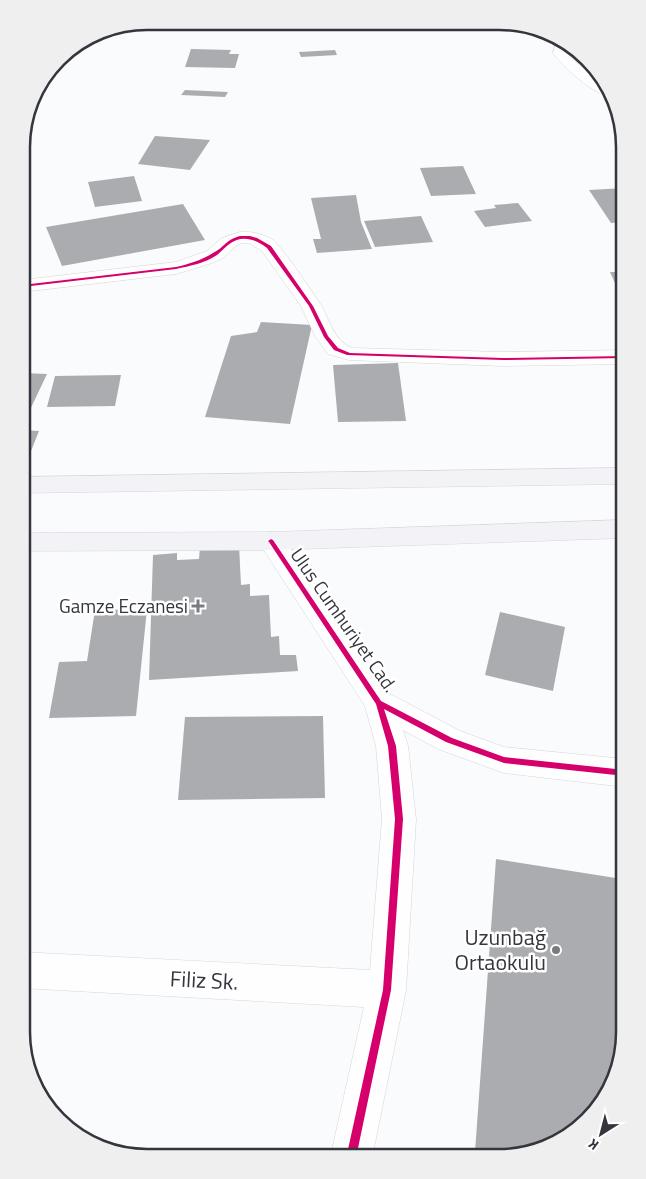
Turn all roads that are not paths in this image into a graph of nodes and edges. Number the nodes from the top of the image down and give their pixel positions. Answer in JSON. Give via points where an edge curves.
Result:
{"nodes":[{"id":1,"x":561,"y":48,"type":"edge"},
{"id":2,"x":598,"y":86,"type":"edge"},
{"id":3,"x":30,"y":285,"type":"edge"},
{"id":4,"x":616,"y":357,"type":"edge"},
{"id":5,"x":616,"y":476,"type":"edge"},
{"id":6,"x":30,"y":485,"type":"edge"},
{"id":7,"x":616,"y":529,"type":"edge"},
{"id":8,"x":271,"y":541,"type":"junction"},
{"id":9,"x":30,"y":542,"type":"edge"},
{"id":10,"x":379,"y":702,"type":"junction"},
{"id":11,"x":616,"y":772,"type":"edge"},
{"id":12,"x":30,"y":970,"type":"edge"},
{"id":13,"x":387,"y":990,"type":"junction"},
{"id":14,"x":353,"y":1149,"type":"edge"}],
"edges":[{"from":1,"to":2,"type":"street","via":[[565,62]]},
{"from":3,"to":4,"type":"street","via":[[176,268],[216,254],[231,241],[246,237],[261,239],[269,247],[311,306],[326,336],[336,349],[349,354],[503,360]]},
{"from":5,"to":6,"type":"highway"},
{"from":7,"to":8,"type":"highway"},
{"from":8,"to":9,"type":"highway"},
{"from":8,"to":10,"type":"street","name":"Ulus Cumhuriyet Cad."},
{"from":10,"to":11,"type":"street","name":"Ulus Cumhuriyet Cad.","via":[[449,740],[504,760]]},
{"from":10,"to":13,"type":"street","via":[[392,746],[399,819]]},
{"from":12,"to":13,"type":"street","name":"Filiz Sk."},
{"from":13,"to":14,"type":"street"}]}
